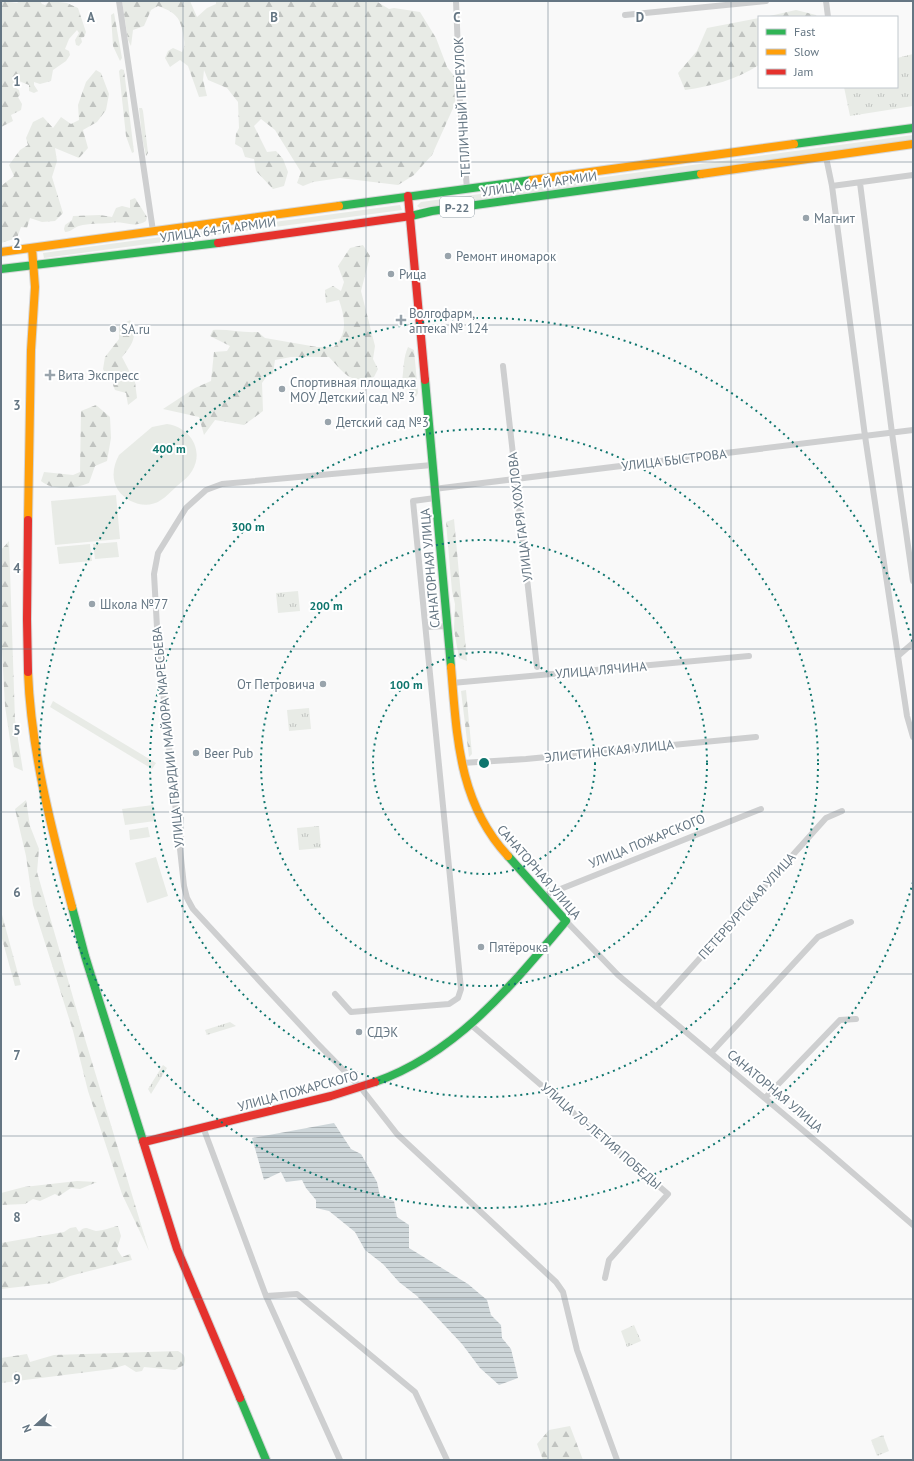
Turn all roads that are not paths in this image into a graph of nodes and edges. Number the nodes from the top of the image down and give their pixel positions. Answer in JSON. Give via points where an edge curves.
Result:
{"nodes":[{"id":1,"x":119,"y":1,"type":"edge"},
{"id":2,"x":456,"y":1,"type":"edge"},
{"id":3,"x":766,"y":1,"type":"edge"},
{"id":4,"x":826,"y":1,"type":"edge"},
{"id":5,"x":625,"y":15,"type":"dead end"},
{"id":6,"x":828,"y":16,"type":"edge"},
{"id":7,"x":913,"y":128,"type":"edge"},
{"id":8,"x":913,"y":144,"type":"edge"},
{"id":9,"x":826,"y":157,"type":"junction"},
{"id":10,"x":913,"y":175,"type":"edge"},
{"id":11,"x":860,"y":183,"type":"junction"},
{"id":12,"x":832,"y":186,"type":"junction"},
{"id":13,"x":467,"y":189,"type":"junction"},
{"id":14,"x":408,"y":196,"type":"junction"},
{"id":15,"x":410,"y":216,"type":"junction"},
{"id":16,"x":153,"y":231,"type":"junction"},
{"id":17,"x":32,"y":248,"type":"junction"},
{"id":18,"x":1,"y":252,"type":"edge"},
{"id":19,"x":34,"y":265,"type":"junction"},
{"id":20,"x":1,"y":269,"type":"edge"},
{"id":21,"x":503,"y":366,"type":"dead end"},
{"id":22,"x":913,"y":430,"type":"edge"},
{"id":23,"x":892,"y":433,"type":"junction"},
{"id":24,"x":865,"y":436,"type":"junction"},
{"id":25,"x":432,"y":465,"type":"junction"},
{"id":26,"x":516,"y":479,"type":"junction"},
{"id":27,"x":434,"y":489,"type":"junction"},
{"id":28,"x":435,"y":498,"type":"junction"},
{"id":29,"x":913,"y":581,"type":"edge"},
{"id":30,"x":447,"y":626,"type":"junction"},
{"id":31,"x":426,"y":627,"type":"junction"},
{"id":32,"x":913,"y":642,"type":"edge"},
{"id":33,"x":749,"y":656,"type":"dead end"},
{"id":34,"x":898,"y":656,"type":"junction"},
{"id":35,"x":537,"y":667,"type":"dead end"},
{"id":36,"x":452,"y":683,"type":"junction"},
{"id":37,"x":756,"y":737,"type":"dead end"},
{"id":38,"x":913,"y":737,"type":"edge"},
{"id":39,"x":462,"y":763,"type":"junction"},
{"id":40,"x":761,"y":809,"type":"dead end"},
{"id":41,"x":842,"y":811,"type":"dead end"},
{"id":42,"x":543,"y":896,"type":"junction"},
{"id":43,"x":566,"y":921,"type":"junction"},
{"id":44,"x":851,"y":922,"type":"dead end"},
{"id":45,"x":335,"y":994,"type":"dead end"},
{"id":46,"x":656,"y":1006,"type":"junction"},
{"id":47,"x":856,"y":1018,"type":"dead end"},
{"id":48,"x":470,"y":1024,"type":"junction"},
{"id":49,"x":711,"y":1053,"type":"junction"},
{"id":50,"x":361,"y":1088,"type":"junction"},
{"id":51,"x":765,"y":1098,"type":"junction"},
{"id":52,"x":203,"y":1127,"type":"junction"},
{"id":53,"x":144,"y":1142,"type":"junction"},
{"id":54,"x":913,"y":1225,"type":"edge"},
{"id":55,"x":605,"y":1278,"type":"dead end"},
{"id":56,"x":266,"y":1296,"type":"junction"},
{"id":57,"x":266,"y":1460,"type":"edge"},
{"id":58,"x":340,"y":1460,"type":"edge"},
{"id":59,"x":448,"y":1460,"type":"edge"},
{"id":60,"x":617,"y":1460,"type":"edge"}],
"edges":[{"from":1,"to":16,"type":"street"},
{"from":2,"to":13,"type":"street","name":"ТЕПЛИЧНЫЙ ПЕРЕУЛОК"},
{"from":3,"to":5,"type":"street"},
{"from":4,"to":6,"type":"street"},
{"from":7,"to":13,"type":"main road","name":"УЛИЦА 64-Й АРМИИ","number":"Р-22"},
{"from":8,"to":9,"type":"main road","name":"УЛИЦА 64-Й АРМИИ","number":"Р-22"},
{"from":9,"to":12,"type":"street"},
{"from":9,"to":15,"type":"main road","name":"УЛИЦА 64-Й АРМИИ","number":"Р-22"},
{"from":10,"to":11,"type":"street"},
{"from":11,"to":12,"type":"street"},
{"from":11,"to":23,"type":"street"},
{"from":12,"to":24,"type":"street"},
{"from":13,"to":14,"type":"main road","name":"УЛИЦА 64-Й АРМИИ","number":"Р-22"},
{"from":14,"to":15,"type":"main road","name":"САНАТОРНАЯ УЛИЦА"},
{"from":14,"to":16,"type":"main road","name":"УЛИЦА 64-Й АРМИИ","number":"Р-22"},
{"from":15,"to":19,"type":"main road","name":"УЛИЦА 64-Й АРМИИ","number":"Р-22"},
{"from":15,"to":25,"type":"main road","name":"САНАТОРНАЯ УЛИЦА"},
{"from":16,"to":17,"type":"main road","name":"УЛИЦА 64-Й АРМИИ","number":"Р-22"},
{"from":17,"to":18,"type":"main road","name":"УЛИЦА 64-Й АРМИИ","number":"Р-22"},
{"from":17,"to":19,"type":"main road"},
{"from":19,"to":20,"type":"main road","name":"УЛИЦА 64-Й АРМИИ","number":"Р-22"},
{"from":19,"to":53,"type":"main road","via":[[27,619],[32,723],[52,829],[83,949]]},
{"from":21,"to":26,"type":"street","name":"УЛИЦА ГАРЯ ХОХЛОВА"},
{"from":22,"to":23,"type":"street","name":"УЛИЦА БЫСТРОВА"},
{"from":23,"to":24,"type":"street","name":"УЛИЦА БЫСТРОВА"},
{"from":23,"to":29,"type":"street"},
{"from":24,"to":26,"type":"street","name":"УЛИЦА БЫСТРОВА"},
{"from":24,"to":34,"type":"street"},
{"from":25,"to":27,"type":"main road","name":"САНАТОРНАЯ УЛИЦА"},
{"from":25,"to":50,"type":"street","name":"УЛИЦА ГВАРДИИ МАЙОРА МАРЕСЬЕВА","via":[[231,482],[217,486],[200,495],[182,513],[158,553],[154,574],[160,672],[187,898],[207,926]]},
{"from":26,"to":27,"type":"street","name":"УЛИЦА БЫСТРОВА"},
{"from":26,"to":35,"type":"street","name":"УЛИЦА ГАРЯ ХОХЛОВА"},
{"from":27,"to":28,"type":"main road","name":"САНАТОРНАЯ УЛИЦА"},
{"from":28,"to":30,"type":"main road","name":"САНАТОРНАЯ УЛИЦА"},
{"from":28,"to":31,"type":"street","via":[[413,501]]},
{"from":30,"to":31,"type":"street"},
{"from":30,"to":36,"type":"main road","name":"САНАТОРНАЯ УЛИЦА"},
{"from":31,"to":45,"type":"street","via":[[461,990],[449,1004],[351,1012]]},
{"from":32,"to":34,"type":"street"},
{"from":33,"to":36,"type":"street","name":"УЛИЦА ЛЯЧИНА"},
{"from":34,"to":38,"type":"street"},
{"from":36,"to":39,"type":"main road","name":"САНАТОРНАЯ УЛИЦА"},
{"from":37,"to":39,"type":"street","name":"ЭЛИСТИНСКАЯ УЛИЦА"},
{"from":39,"to":42,"type":"main road","name":"САНАТОРНАЯ УЛИЦА","via":[[478,813],[492,840]]},
{"from":40,"to":42,"type":"street","name":"УЛИЦА ПОЖАРСКОГО"},
{"from":41,"to":46,"type":"street","name":"ПЕТЕРБУРГСКАЯ УЛИЦА","via":[[826,818]]},
{"from":42,"to":43,"type":"main road","name":"САНАТОРНАЯ УЛИЦА"},
{"from":43,"to":46,"type":"street","name":"САНАТОРНАЯ УЛИЦА","via":[[604,962]]},
{"from":43,"to":48,"type":"main road","name":"УЛИЦА ПОЖАРСКОГО"},
{"from":44,"to":49,"type":"street","via":[[818,937]]},
{"from":46,"to":49,"type":"street","name":"САНАТОРНАЯ УЛИЦА"},
{"from":47,"to":51,"type":"street","via":[[840,1020]]},
{"from":48,"to":50,"type":"main road","name":"УЛИЦА ПОЖАРСКОГО","via":[[447,1044],[420,1061]]},
{"from":48,"to":55,"type":"street","name":"УЛИЦА 70-ЛЕТИЯ ПОБЕДЫ","via":[[668,1194],[609,1260]]},
{"from":49,"to":51,"type":"street","name":"САНАТОРНАЯ УЛИЦА"},
{"from":50,"to":52,"type":"main road","name":"УЛИЦА ПОЖАРСКОГО"},
{"from":50,"to":60,"type":"street","name":"УЛИЦА ГВАРДИИ МАЙОРА МАРЕСЬЕВА","via":[[397,1134],[556,1282],[563,1292],[577,1350]]},
{"from":51,"to":54,"type":"street","name":"САНАТОРНАЯ УЛИЦА"},
{"from":52,"to":53,"type":"main road","name":"УЛИЦА ПОЖАРСКОГО"},
{"from":52,"to":56,"type":"street"},
{"from":53,"to":57,"type":"main road","via":[[177,1249]]},
{"from":56,"to":58,"type":"street"},
{"from":56,"to":59,"type":"street","via":[[297,1294],[415,1392]]}]}
